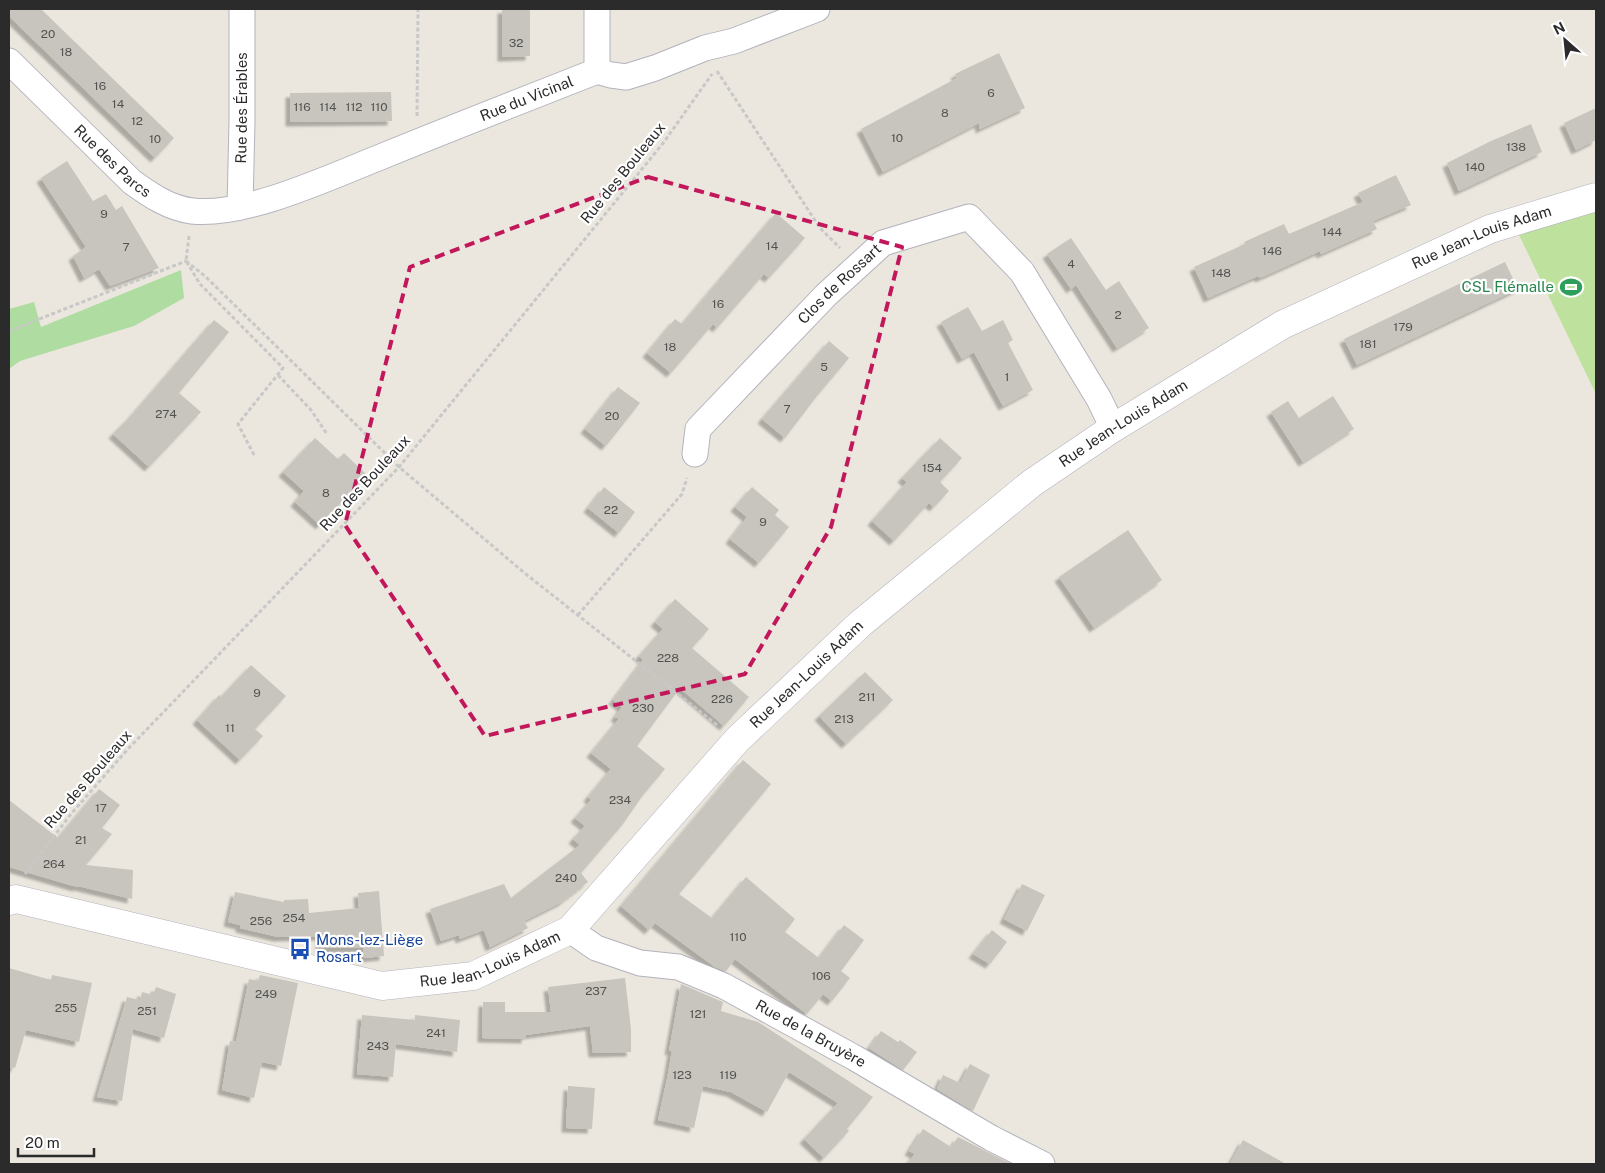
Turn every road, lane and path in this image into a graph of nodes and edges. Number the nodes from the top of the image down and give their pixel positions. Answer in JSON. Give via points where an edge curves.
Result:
{"nodes":[{"id":1,"x":242,"y":9,"type":"edge"},
{"id":2,"x":418,"y":9,"type":"edge"},
{"id":3,"x":597,"y":9,"type":"edge"},
{"id":4,"x":817,"y":9,"type":"edge"},
{"id":5,"x":9,"y":61,"type":"edge"},
{"id":6,"x":598,"y":71,"type":"junction"},
{"id":7,"x":417,"y":142,"type":"junction"},
{"id":8,"x":1596,"y":197,"type":"edge"},
{"id":9,"x":240,"y":206,"type":"junction"},
{"id":10,"x":186,"y":261,"type":"junction"},
{"id":11,"x":858,"y":266,"type":"junction"},
{"id":12,"x":9,"y":331,"type":"edge"},
{"id":13,"x":278,"y":375,"type":"junction"},
{"id":14,"x":1113,"y":428,"type":"junction"},
{"id":15,"x":327,"y":434,"type":"dead end"},
{"id":16,"x":696,"y":454,"type":"joint"},
{"id":17,"x":255,"y":457,"type":"dead end"},
{"id":18,"x":399,"y":467,"type":"junction"},
{"id":19,"x":578,"y":615,"type":"junction"},
{"id":20,"x":737,"y":740,"type":"junction"},
{"id":21,"x":12,"y":900,"type":"edge"},
{"id":22,"x":570,"y":930,"type":"junction"},
{"id":23,"x":1042,"y":1164,"type":"edge"}],
"edges":[{"from":1,"to":9,"type":"street","name":"Rue des Érables"},
{"from":2,"to":7,"type":"path"},
{"from":3,"to":6,"type":"street"},
{"from":4,"to":6,"type":"street","via":[[626,77]]},
{"from":5,"to":9,"type":"street","name":"Rue des Parcs","via":[[132,182],[154,197],[192,211],[220,211]]},
{"from":6,"to":7,"type":"street","name":"Rue du Vicinal"},
{"from":7,"to":9,"type":"street","name":"Rue du Vicinal","via":[[274,197]]},
{"from":8,"to":14,"type":"street","name":"Rue Jean-Louis Adam","via":[[1490,229],[1282,325]]},
{"from":10,"to":12,"type":"path"},
{"from":10,"to":13,"type":"path","via":[[200,284],[284,368]]},
{"from":10,"to":18,"type":"path"},
{"from":11,"to":14,"type":"street","name":"Clos de Rossart","via":[[883,243],[969,217],[1022,272],[1099,399]]},
{"from":11,"to":16,"type":"street","name":"Clos de Rossart","via":[[826,295],[698,429]]},
{"from":11,"to":18,"type":"path","name":"Rue des Bouleaux","via":[[820,228],[716,69],[664,142]]},
{"from":13,"to":15,"type":"path","via":[[311,410]]},
{"from":13,"to":17,"type":"path","via":[[238,424]]},
{"from":14,"to":20,"type":"street","name":"Rue Jean-Louis Adam","via":[[1032,483],[860,624]]},
{"from":16,"to":19,"type":"path","via":[[682,494]]},
{"from":18,"to":19,"type":"path"},
{"from":18,"to":21,"type":"path","name":"Rue des Bouleaux","via":[[127,750],[30,866]]},
{"from":19,"to":20,"type":"path"},
{"from":20,"to":22,"type":"street","name":"Rue Jean-Louis Adam"},
{"from":21,"to":22,"type":"street","name":"Rue Jean-Louis Adam","via":[[382,986],[473,976]]},
{"from":22,"to":23,"type":"street","name":"Rue de la Bruyère","via":[[596,948],[640,963],[678,967],[724,986],[990,1138]]}]}
